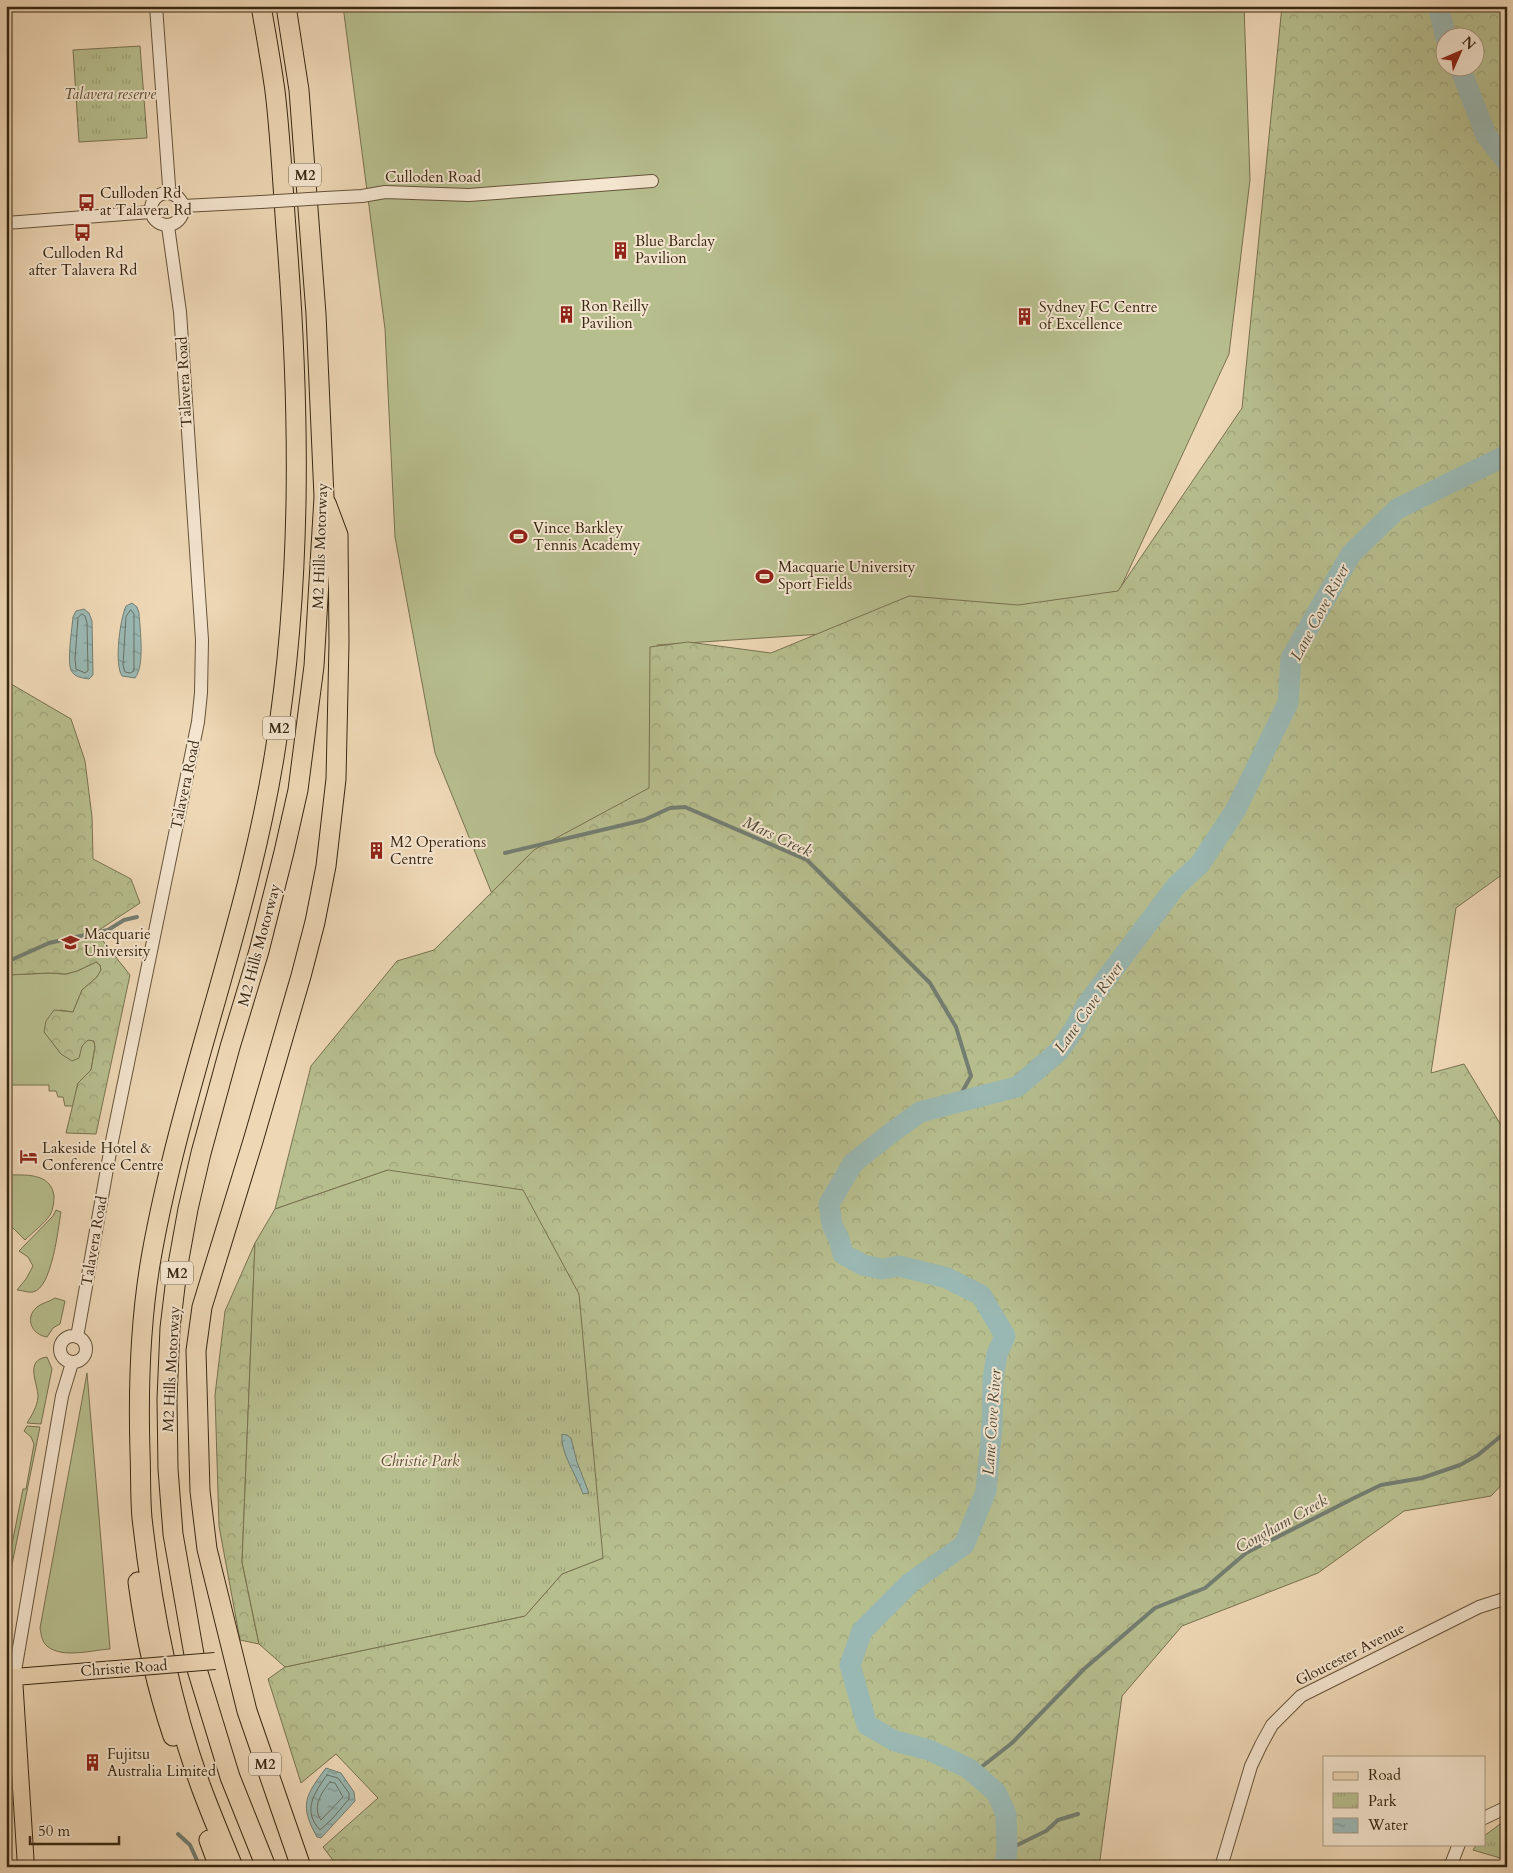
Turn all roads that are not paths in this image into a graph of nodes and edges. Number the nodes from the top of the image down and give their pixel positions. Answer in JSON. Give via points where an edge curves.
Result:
{"nodes":[{"id":1,"x":156,"y":6,"type":"edge"},
{"id":2,"x":261,"y":6,"type":"edge"},
{"id":3,"x":286,"y":6,"type":"edge"},
{"id":4,"x":652,"y":181,"type":"dead end"},
{"id":5,"x":167,"y":193,"type":"junction"},
{"id":6,"x":184,"y":206,"type":"junction"},
{"id":7,"x":152,"y":212,"type":"junction"},
{"id":8,"x":6,"y":223,"type":"edge"},
{"id":9,"x":168,"y":226,"type":"junction"},
{"id":10,"x":324,"y":497,"type":"junction"},
{"id":11,"x":77,"y":1336,"type":"junction"},
{"id":12,"x":72,"y":1363,"type":"junction"},
{"id":13,"x":139,"y":1437,"type":"junction"},
{"id":14,"x":1507,"y":1598,"type":"edge"},
{"id":15,"x":234,"y":1659,"type":"junction"},
{"id":16,"x":14,"y":1677,"type":"junction"},
{"id":17,"x":1507,"y":1806,"type":"edge"},
{"id":18,"x":1486,"y":1817,"type":"edge"},
{"id":19,"x":1458,"y":1846,"type":"edge"},
{"id":20,"x":26,"y":1867,"type":"edge"},
{"id":21,"x":219,"y":1867,"type":"edge"},
{"id":22,"x":233,"y":1867,"type":"edge"},
{"id":23,"x":266,"y":1867,"type":"edge"},
{"id":24,"x":301,"y":1867,"type":"edge"},
{"id":25,"x":1221,"y":1867,"type":"edge"},
{"id":26,"x":1450,"y":1867,"type":"edge"}],
"edges":[{"from":1,"to":5,"type":"street"},
{"from":2,"to":13,"type":"highway","name":"M2 Hills Motorway","number":"M2","via":[[275,92],[292,314],[297,440],[291,615],[284,691],[266,806],[193,1078],[152,1251],[142,1316]]},
{"from":3,"to":10,"type":"highway","name":"M2 Hills Motorway","number":"M2","via":[[298,90],[316,314]]},
{"from":4,"to":6,"type":"street","name":"Culloden Road","bridge":true,"via":[[469,195],[385,192]]},
{"from":5,"to":6,"type":"street","via":[[180,199]]},
{"from":5,"to":7,"type":"street","via":[[157,197],[151,206]]},
{"from":6,"to":9,"type":"street","via":[[178,222]]},
{"from":7,"to":8,"type":"street"},
{"from":7,"to":9,"type":"street","via":[[158,223]]},
{"from":9,"to":11,"type":"street","name":"Talavera Road","via":[[180,312],[202,640],[202,693],[112,1141]]},
{"from":10,"to":15,"type":"highway","number":"M2","via":[[338,535],[338,737],[326,866],[301,976],[202,1307],[196,1351],[200,1491],[207,1549]]},
{"from":10,"to":23,"type":"highway","name":"M2 Hills Motorway","number":"M2","via":[[314,666],[298,790],[259,951],[201,1153],[177,1270],[170,1328],[168,1469],[173,1534],[184,1602],[196,1666],[212,1723]]},
{"from":11,"to":12,"type":"street","via":[[84,1342],[86,1350],[80,1361]]},
{"from":11,"to":12,"type":"street","via":[[65,1338],[59,1350],[64,1360]]},
{"from":12,"to":16,"type":"street","via":[[62,1396]]},
{"from":13,"to":21,"type":"highway","number":"M2","via":[[133,1508],[136,1573],[143,1618],[161,1702]]},
{"from":13,"to":22,"type":"highway","name":"M2 Hills Motorway","number":"M2","via":[[141,1514],[162,1649],[201,1786]]},
{"from":14,"to":25,"type":"street","name":"Gloucester Avenue","via":[[1480,1607],[1301,1696],[1272,1725],[1261,1744],[1251,1766]]},
{"from":15,"to":16,"type":"main road","name":"Christie Road","bridge":true},
{"from":15,"to":24,"type":"highway","number":"M2","via":[[248,1711]]},
{"from":16,"to":20,"type":"main road"},
{"from":17,"to":18,"type":"street"},
{"from":19,"to":26,"type":"street"}]}
